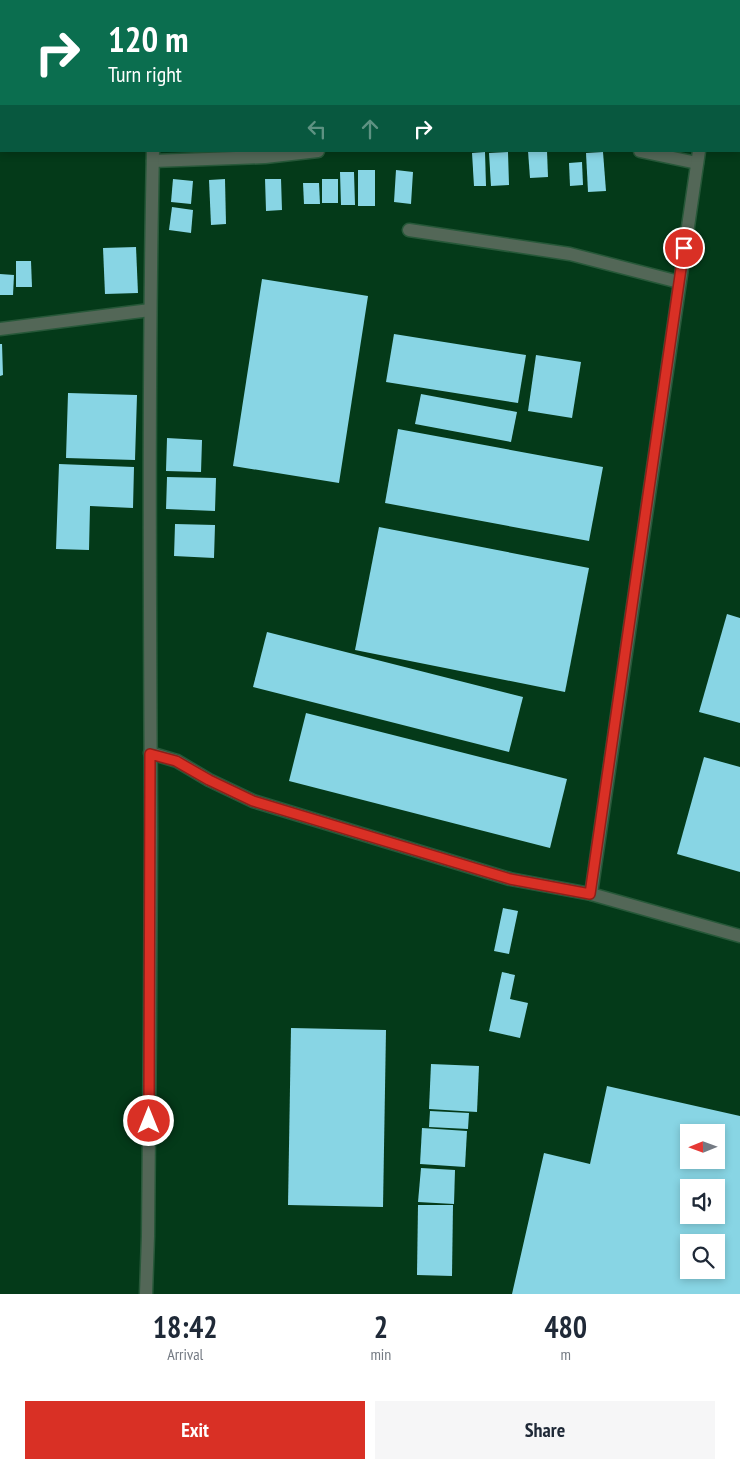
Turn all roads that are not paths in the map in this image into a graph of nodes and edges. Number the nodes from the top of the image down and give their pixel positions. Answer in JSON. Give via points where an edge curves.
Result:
{"nodes":[{"id":1,"x":309,"y":152,"type":"edge"},
{"id":2,"x":650,"y":152,"type":"edge"},
{"id":3,"x":153,"y":156,"type":"edge"},
{"id":4,"x":698,"y":157,"type":"edge"},
{"id":5,"x":409,"y":230,"type":"dead end"},
{"id":6,"x":679,"y":282,"type":"junction"},
{"id":7,"x":150,"y":310,"type":"junction"},
{"id":8,"x":0,"y":329,"type":"edge"},
{"id":9,"x":150,"y":754,"type":"junction"},
{"id":10,"x":590,"y":894,"type":"junction"},
{"id":11,"x":740,"y":936,"type":"edge"},
{"id":12,"x":146,"y":1294,"type":"edge"}],
"edges":[{"from":1,"to":3,"type":"street","via":[[265,157]]},
{"from":2,"to":4,"type":"street"},
{"from":3,"to":7,"type":"street"},
{"from":4,"to":6,"type":"street"},
{"from":5,"to":6,"type":"street","via":[[570,254]]},
{"from":6,"to":10,"type":"street"},
{"from":7,"to":8,"type":"street"},
{"from":7,"to":9,"type":"street"},
{"from":9,"to":10,"type":"street","via":[[176,761],[253,801],[510,879]]},
{"from":9,"to":12,"type":"street"},
{"from":10,"to":11,"type":"street"}]}
